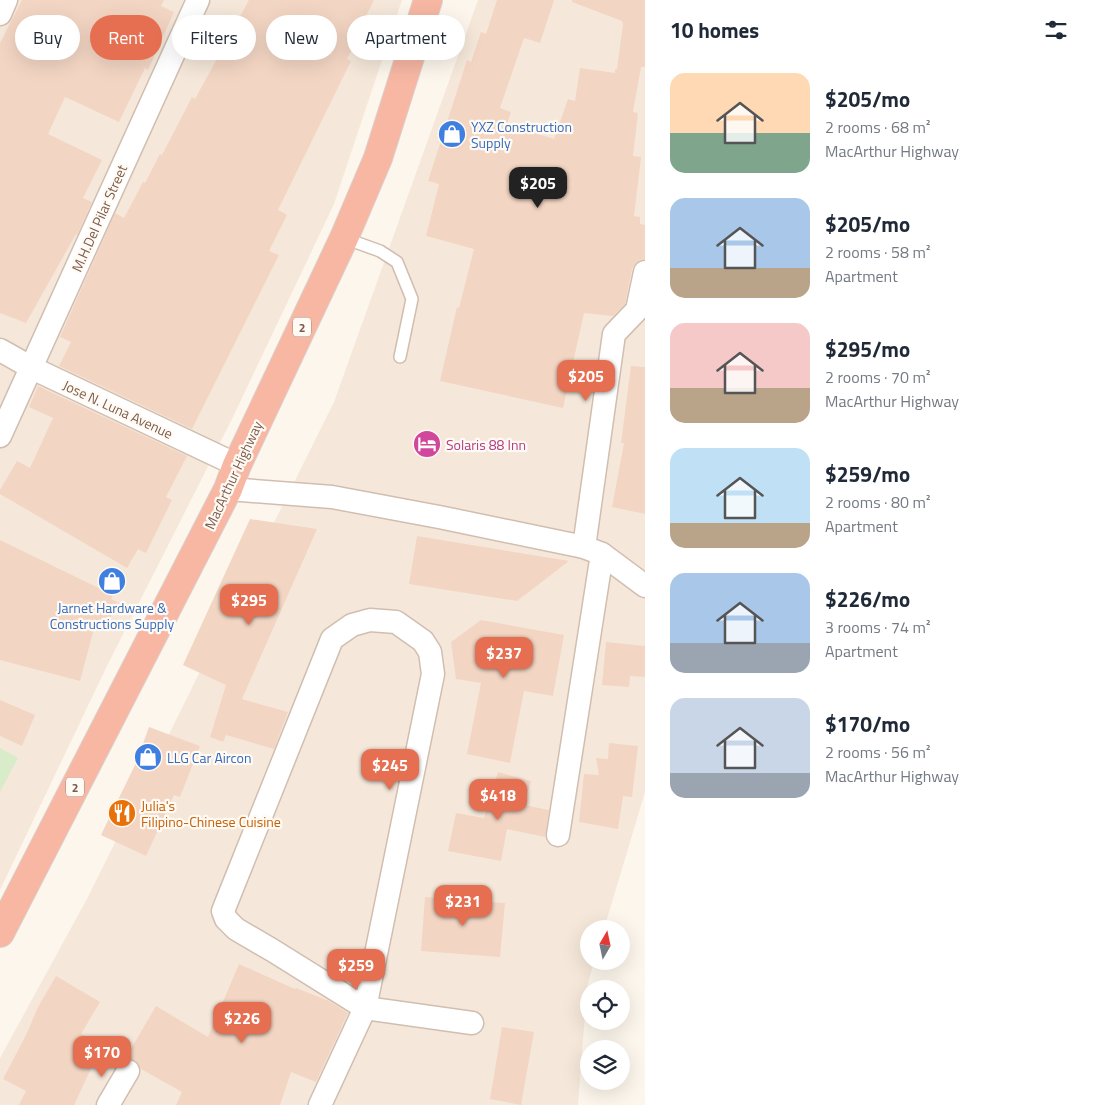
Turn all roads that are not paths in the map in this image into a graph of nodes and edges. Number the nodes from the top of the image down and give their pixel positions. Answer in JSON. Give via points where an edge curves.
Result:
{"nodes":[{"id":1,"x":6,"y":0,"type":"edge"},
{"id":2,"x":198,"y":0,"type":"edge"},
{"id":3,"x":428,"y":0,"type":"edge"},
{"id":4,"x":0,"y":14,"type":"edge"},
{"id":5,"x":344,"y":238,"type":"junction"},
{"id":6,"x":645,"y":272,"type":"edge"},
{"id":7,"x":0,"y":350,"type":"edge"},
{"id":8,"x":400,"y":357,"type":"dead end"},
{"id":9,"x":32,"y":368,"type":"junction"},
{"id":10,"x":0,"y":436,"type":"edge"},
{"id":11,"x":233,"y":477,"type":"junction"},
{"id":12,"x":593,"y":551,"type":"junction"},
{"id":13,"x":645,"y":586,"type":"edge"},
{"id":14,"x":558,"y":835,"type":"dead end"},
{"id":15,"x":0,"y":933,"type":"edge"},
{"id":16,"x":365,"y":1008,"type":"junction"},
{"id":17,"x":472,"y":1023,"type":"dead end"},
{"id":18,"x":128,"y":1071,"type":"dead end"},
{"id":19,"x":108,"y":1105,"type":"edge"},
{"id":20,"x":320,"y":1105,"type":"edge"}],
"edges":[{"from":1,"to":4,"type":"street"},
{"from":2,"to":9,"type":"street","name":"M.H.Del Pilar Street"},
{"from":3,"to":5,"type":"highway","name":"MacArthur Highway","number":"2","via":[[378,158]]},
{"from":5,"to":8,"type":"lane","via":[[380,251],[397,262],[412,299]]},
{"from":5,"to":11,"type":"highway","name":"MacArthur Highway","number":"2"},
{"from":6,"to":12,"type":"street","via":[[637,310],[614,334]]},
{"from":7,"to":9,"type":"street","name":"Jose N. Luna Avenue"},
{"from":9,"to":10,"type":"street","name":"M.H.Del Pilar Street"},
{"from":9,"to":11,"type":"street","name":"Jose N. Luna Avenue"},
{"from":11,"to":12,"type":"street"},
{"from":11,"to":15,"type":"highway","name":"MacArthur Highway","number":"2"},
{"from":12,"to":13,"type":"street"},
{"from":12,"to":14,"type":"street"},
{"from":16,"to":16,"type":"street","via":[[236,929],[223,911],[332,639],[352,625],[370,620],[396,622],[423,640],[430,652],[433,674]]},
{"from":16,"to":17,"type":"street"},
{"from":16,"to":20,"type":"street"},
{"from":18,"to":19,"type":"street"}]}
